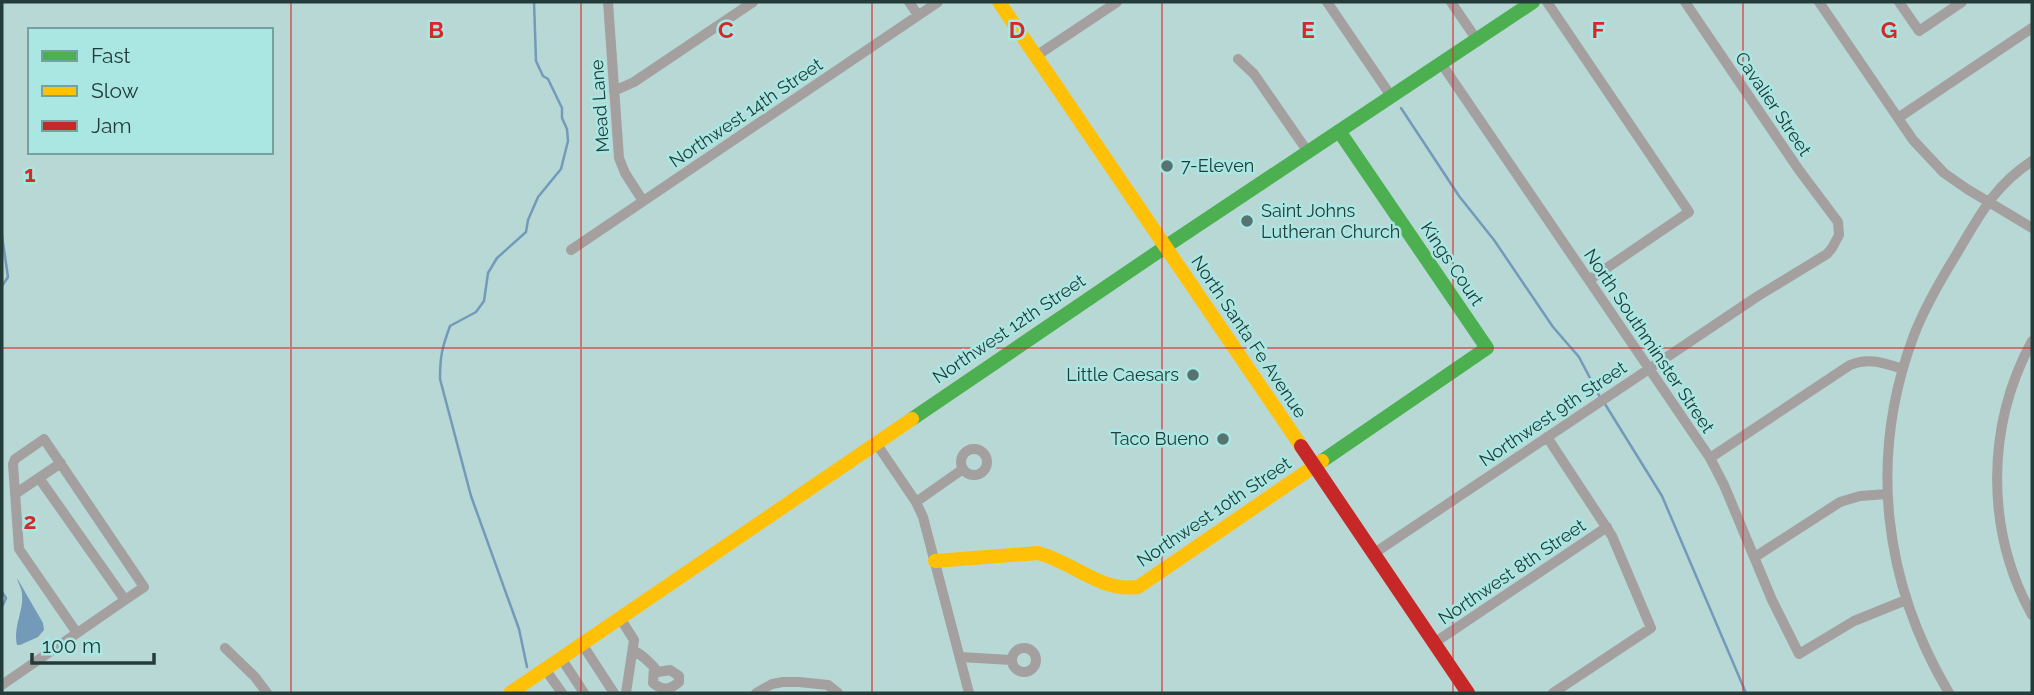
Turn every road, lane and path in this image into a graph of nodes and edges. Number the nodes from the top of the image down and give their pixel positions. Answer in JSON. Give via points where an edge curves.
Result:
{"nodes":[{"id":1,"x":608,"y":2,"type":"edge"},
{"id":2,"x":752,"y":2,"type":"edge"},
{"id":3,"x":909,"y":2,"type":"edge"},
{"id":4,"x":939,"y":2,"type":"edge"},
{"id":5,"x":999,"y":2,"type":"edge"},
{"id":6,"x":1117,"y":2,"type":"edge"},
{"id":7,"x":1327,"y":2,"type":"edge"},
{"id":8,"x":1451,"y":2,"type":"edge"},
{"id":9,"x":1533,"y":2,"type":"edge"},
{"id":10,"x":1548,"y":2,"type":"edge"},
{"id":11,"x":1685,"y":2,"type":"edge"},
{"id":12,"x":1819,"y":2,"type":"edge"},
{"id":13,"x":1899,"y":2,"type":"edge"},
{"id":14,"x":1962,"y":2,"type":"edge"},
{"id":15,"x":918,"y":15,"type":"junction"},
{"id":16,"x":2032,"y":28,"type":"edge"},
{"id":17,"x":1477,"y":40,"type":"junction"},
{"id":18,"x":1036,"y":56,"type":"junction"},
{"id":19,"x":1238,"y":59,"type":"dead end"},
{"id":20,"x":1441,"y":63,"type":"junction"},
{"id":21,"x":614,"y":91,"type":"junction"},
{"id":22,"x":1391,"y":96,"type":"junction"},
{"id":23,"x":1898,"y":118,"type":"junction"},
{"id":24,"x":1339,"y":131,"type":"junction"},
{"id":25,"x":1308,"y":152,"type":"junction"},
{"id":26,"x":2032,"y":161,"type":"edge"},
{"id":27,"x":643,"y":201,"type":"junction"},
{"id":28,"x":1988,"y":202,"type":"junction"},
{"id":29,"x":1838,"y":222,"type":"joint"},
{"id":30,"x":2032,"y":228,"type":"edge"},
{"id":31,"x":1165,"y":247,"type":"junction"},
{"id":32,"x":571,"y":250,"type":"dead end"},
{"id":33,"x":1589,"y":280,"type":"junction"},
{"id":34,"x":2032,"y":341,"type":"edge"},
{"id":35,"x":1487,"y":348,"type":"joint"},
{"id":36,"x":1649,"y":369,"type":"junction"},
{"id":37,"x":1903,"y":369,"type":"junction"},
{"id":38,"x":1547,"y":438,"type":"junction"},
{"id":39,"x":877,"y":443,"type":"junction"},
{"id":40,"x":1710,"y":457,"type":"junction"},
{"id":41,"x":61,"y":463,"type":"junction"},
{"id":42,"x":1314,"y":467,"type":"junction"},
{"id":43,"x":963,"y":469,"type":"dead end"},
{"id":44,"x":39,"y":478,"type":"junction"},
{"id":45,"x":15,"y":494,"type":"junction"},
{"id":46,"x":1887,"y":494,"type":"junction"},
{"id":47,"x":916,"y":502,"type":"junction"},
{"id":48,"x":1607,"y":527,"type":"junction"},
{"id":49,"x":1373,"y":554,"type":"junction"},
{"id":50,"x":1755,"y":557,"type":"junction"},
{"id":51,"x":935,"y":561,"type":"junction"},
{"id":52,"x":125,"y":600,"type":"junction"},
{"id":53,"x":1906,"y":600,"type":"junction"},
{"id":54,"x":2032,"y":615,"type":"edge"},
{"id":55,"x":620,"y":618,"type":"junction"},
{"id":56,"x":77,"y":633,"type":"junction"},
{"id":57,"x":1434,"y":643,"type":"junction"},
{"id":58,"x":582,"y":644,"type":"junction"},
{"id":59,"x":225,"y":648,"type":"dead end"},
{"id":60,"x":633,"y":650,"type":"junction"},
{"id":61,"x":960,"y":657,"type":"junction"},
{"id":62,"x":561,"y":659,"type":"junction"},
{"id":63,"x":1012,"y":660,"type":"dead end"},
{"id":64,"x":654,"y":667,"type":"dead end"},
{"id":65,"x":545,"y":669,"type":"junction"},
{"id":66,"x":2,"y":685,"type":"edge"},
{"id":67,"x":1945,"y":691,"type":"edge"},
{"id":68,"x":267,"y":693,"type":"edge"},
{"id":69,"x":510,"y":693,"type":"edge"},
{"id":70,"x":562,"y":693,"type":"edge"},
{"id":71,"x":584,"y":693,"type":"edge"},
{"id":72,"x":614,"y":693,"type":"edge"},
{"id":73,"x":626,"y":693,"type":"edge"},
{"id":74,"x":756,"y":693,"type":"edge"},
{"id":75,"x":838,"y":693,"type":"edge"},
{"id":76,"x":969,"y":693,"type":"edge"},
{"id":77,"x":1468,"y":693,"type":"edge"},
{"id":78,"x":1553,"y":693,"type":"edge"}],
"edges":[{"from":1,"to":21,"type":"street","name":"Mead Lane"},
{"from":2,"to":21,"type":"street"},
{"from":3,"to":15,"type":"street"},
{"from":4,"to":15,"type":"street","name":"Northwest 14th Street"},
{"from":5,"to":18,"type":"main road","name":"North Santa Fe Avenue"},
{"from":6,"to":18,"type":"street"},
{"from":7,"to":22,"type":"street"},
{"from":8,"to":17,"type":"street"},
{"from":9,"to":17,"type":"main road","name":"Northwest 12th Street"},
{"from":10,"to":33,"type":"street","via":[[1689,212]]},
{"from":11,"to":29,"type":"street","name":"Cavalier Street"},
{"from":12,"to":23,"type":"street"},
{"from":13,"to":14,"type":"street","via":[[1919,31]]},
{"from":15,"to":27,"type":"street","name":"Northwest 14th Street"},
{"from":16,"to":23,"type":"street"},
{"from":17,"to":20,"type":"main road","name":"Northwest 12th Street"},
{"from":18,"to":31,"type":"main road","name":"North Santa Fe Avenue"},
{"from":19,"to":25,"type":"street","via":[[1254,74]]},
{"from":20,"to":22,"type":"main road","name":"Northwest 12th Street"},
{"from":20,"to":33,"type":"street","name":"North Southminster Street"},
{"from":21,"to":27,"type":"street","name":"Mead Lane","via":[[621,165]]},
{"from":22,"to":24,"type":"main road","name":"Northwest 12th Street"},
{"from":23,"to":28,"type":"street","via":[[1930,160]]},
{"from":24,"to":25,"type":"main road","name":"Northwest 12th Street"},
{"from":24,"to":35,"type":"main road","name":"Kings Court"},
{"from":25,"to":31,"type":"main road","name":"Northwest 12th Street"},
{"from":26,"to":28,"type":"street"},
{"from":27,"to":32,"type":"street","name":"Northwest 14th Street"},
{"from":28,"to":30,"type":"street"},
{"from":28,"to":37,"type":"street","via":[[1933,294]]},
{"from":29,"to":36,"type":"street","name":"Northwest 9th Street","via":[[1839,235],[1827,254]]},
{"from":31,"to":39,"type":"main road","name":"Northwest 12th Street"},
{"from":31,"to":42,"type":"main road","name":"North Santa Fe Avenue"},
{"from":33,"to":36,"type":"street","name":"North Southminster Street"},
{"from":34,"to":54,"type":"street","via":[[2007,404],[1997,468],[2004,541]]},
{"from":35,"to":42,"type":"main road","name":"Northwest 10th Street"},
{"from":36,"to":38,"type":"street","name":"Northwest 9th Street"},
{"from":36,"to":40,"type":"street","name":"North Southminster Street"},
{"from":37,"to":40,"type":"street","via":[[1873,360],[1850,365]]},
{"from":37,"to":46,"type":"street","via":[[1889,436]]},
{"from":38,"to":48,"type":"street"},
{"from":38,"to":49,"type":"street","name":"Northwest 9th Street"},
{"from":39,"to":47,"type":"street"},
{"from":39,"to":55,"type":"main road","name":"Northwest 12th Street"},
{"from":40,"to":50,"type":"street","name":"North Southminster Street"},
{"from":41,"to":44,"type":"street"},
{"from":41,"to":45,"type":"street","via":[[44,439],[15,459]]},
{"from":41,"to":52,"type":"street","via":[[144,587]]},
{"from":42,"to":49,"type":"main road","name":"North Santa Fe Avenue"},
{"from":42,"to":51,"type":"main road","name":"Northwest 10th Street","via":[[1132,589],[1112,587],[1038,552]]},
{"from":43,"to":47,"type":"street"},
{"from":44,"to":45,"type":"street"},
{"from":44,"to":52,"type":"street"},
{"from":45,"to":56,"type":"street","via":[[19,549]]},
{"from":46,"to":50,"type":"street","via":[[1840,502]]},
{"from":46,"to":53,"type":"street","via":[[1893,550]]},
{"from":47,"to":51,"type":"street"},
{"from":48,"to":57,"type":"street","name":"Northwest 8th Street"},
{"from":48,"to":78,"type":"street","via":[[1651,628]]},
{"from":49,"to":57,"type":"main road","name":"North Santa Fe Avenue"},
{"from":50,"to":53,"type":"street","name":"North Southminster Street","via":[[1799,654],[1854,621]]},
{"from":51,"to":61,"type":"street"},
{"from":52,"to":56,"type":"street"},
{"from":53,"to":67,"type":"street"},
{"from":55,"to":58,"type":"main road","name":"Northwest 12th Street"},
{"from":55,"to":60,"type":"street","via":[[635,640]]},
{"from":56,"to":66,"type":"street"},
{"from":57,"to":77,"type":"main road","name":"North Santa Fe Avenue"},
{"from":58,"to":62,"type":"main road","name":"Northwest 12th Street"},
{"from":58,"to":72,"type":"street"},
{"from":59,"to":68,"type":"street"},
{"from":60,"to":64,"type":"street"},
{"from":60,"to":73,"type":"street"},
{"from":61,"to":63,"type":"street"},
{"from":61,"to":76,"type":"street"},
{"from":62,"to":65,"type":"main road","name":"Northwest 12th Street"},
{"from":62,"to":71,"type":"street"},
{"from":65,"to":69,"type":"main road","name":"Northwest 12th Street"},
{"from":65,"to":70,"type":"street"},
{"from":74,"to":75,"type":"street","via":[[772,684],[799,681],[828,685]]}]}
